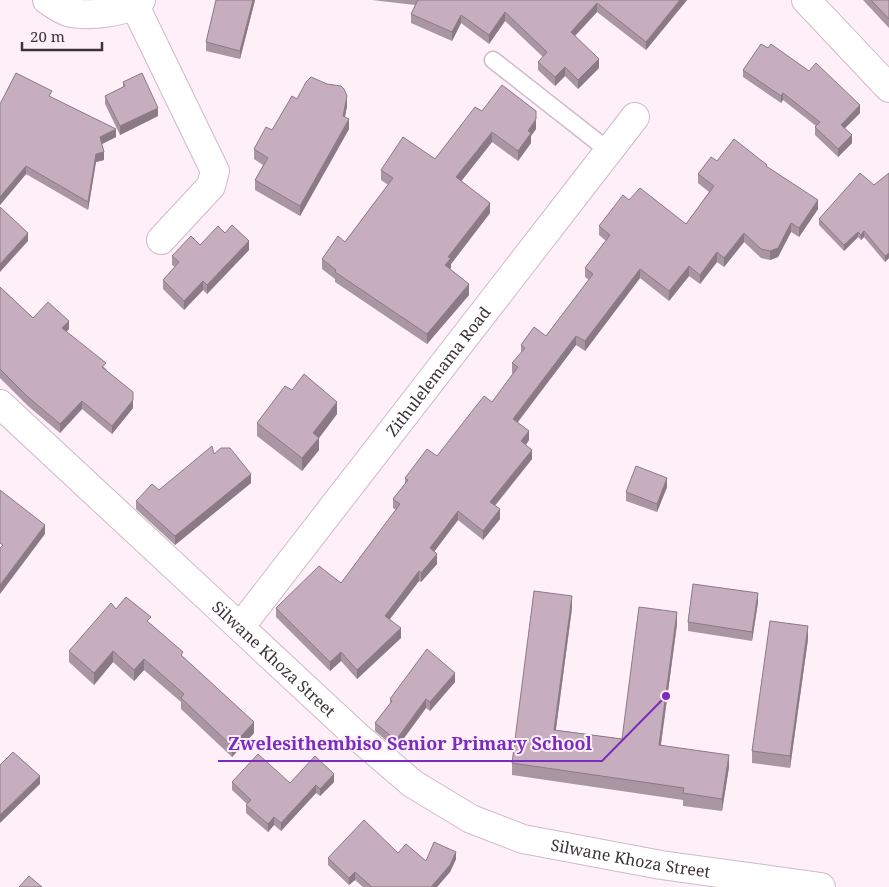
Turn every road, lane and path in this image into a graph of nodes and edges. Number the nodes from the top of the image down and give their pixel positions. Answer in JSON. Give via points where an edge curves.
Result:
{"nodes":[{"id":1,"x":47,"y":0,"type":"edge"},
{"id":2,"x":806,"y":0,"type":"edge"},
{"id":3,"x":138,"y":3,"type":"edge"},
{"id":4,"x":493,"y":60,"type":"dead end"},
{"id":5,"x":889,"y":88,"type":"edge"},
{"id":6,"x":635,"y":116,"type":"dead end"},
{"id":7,"x":609,"y":151,"type":"junction"},
{"id":8,"x":161,"y":240,"type":"dead end"},
{"id":9,"x":0,"y":404,"type":"edge"},
{"id":10,"x":241,"y":626,"type":"junction"},
{"id":11,"x":821,"y":887,"type":"edge"}],
"edges":[{"from":1,"to":3,"type":"street","via":[[68,12],[99,14]]},
{"from":2,"to":5,"type":"street"},
{"from":3,"to":8,"type":"street","via":[[215,171],[211,186]]},
{"from":4,"to":7,"type":"lane"},
{"from":6,"to":7,"type":"street","name":"Zithulelemama Road"},
{"from":7,"to":10,"type":"street","name":"Zithulelemama Road"},
{"from":9,"to":10,"type":"street","name":"Silwane Khoza Street"},
{"from":10,"to":11,"type":"street","name":"Silwane Khoza Street","via":[[413,784],[471,819],[523,839],[662,865]]}]}
